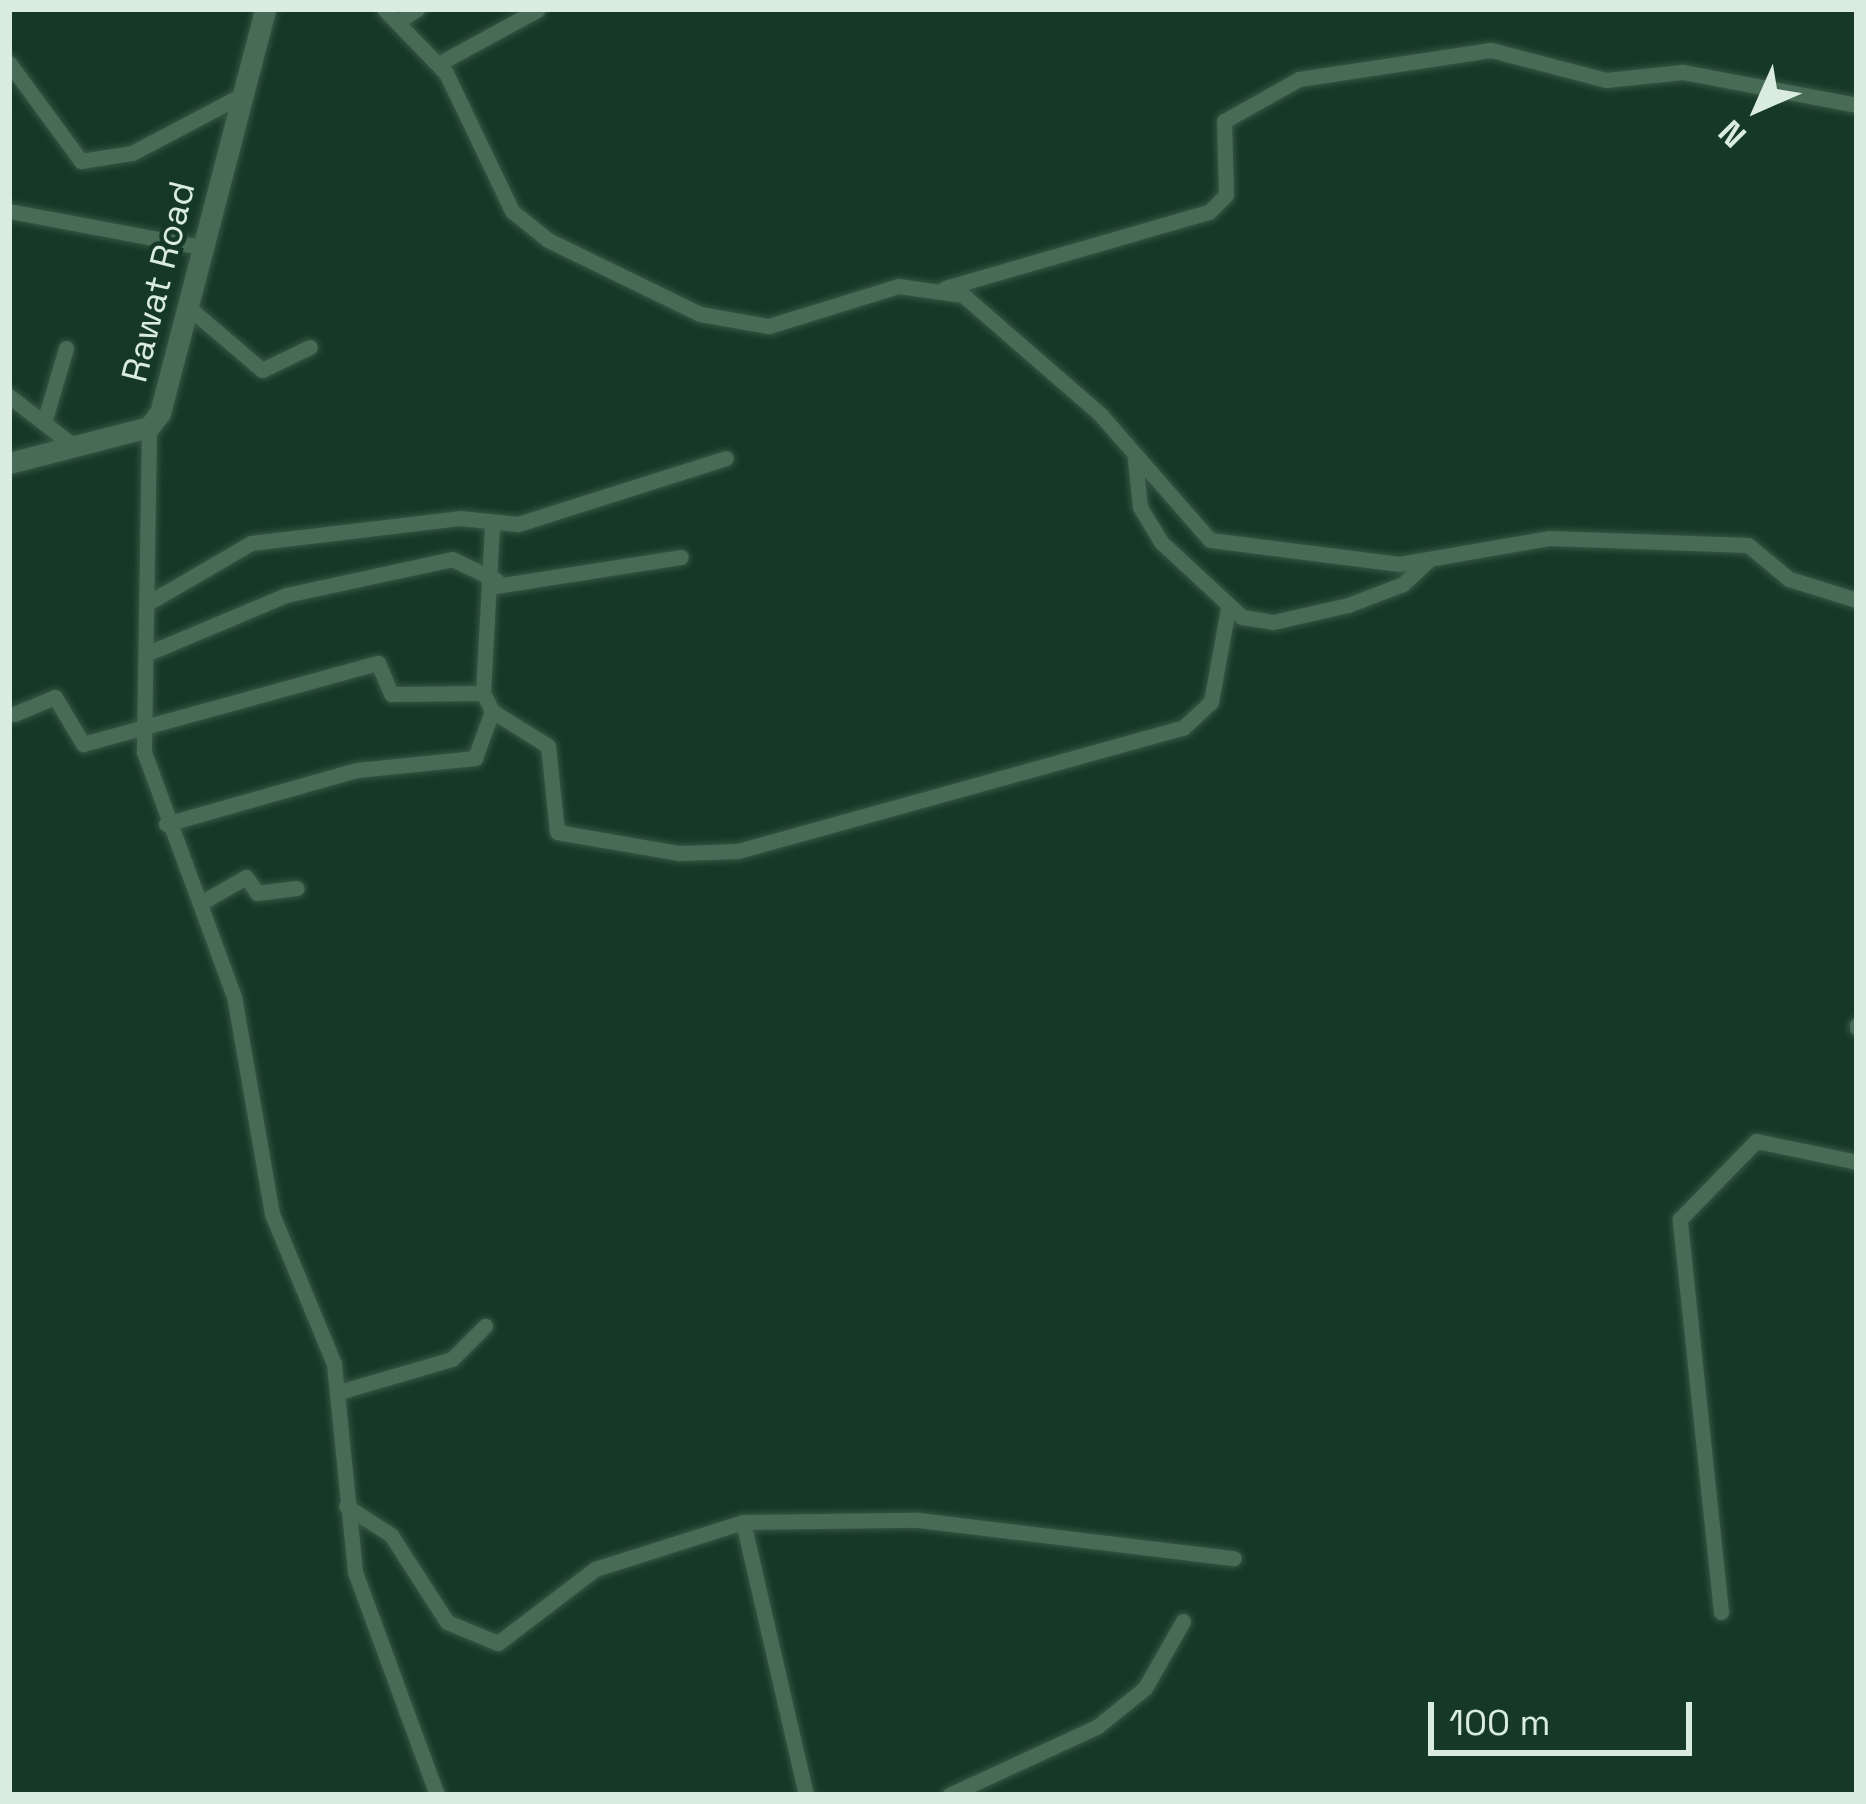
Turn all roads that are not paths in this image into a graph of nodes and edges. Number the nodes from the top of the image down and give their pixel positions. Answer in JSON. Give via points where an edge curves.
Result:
{"nodes":[{"id":1,"x":265,"y":9,"type":"edge"},
{"id":2,"x":417,"y":9,"type":"edge"},
{"id":3,"x":537,"y":10,"type":"edge"},
{"id":4,"x":391,"y":15,"type":"edge"},
{"id":5,"x":438,"y":64,"type":"junction"},
{"id":6,"x":12,"y":71,"type":"edge"},
{"id":7,"x":240,"y":96,"type":"junction"},
{"id":8,"x":1857,"y":105,"type":"edge"},
{"id":9,"x":9,"y":211,"type":"edge"},
{"id":10,"x":202,"y":248,"type":"junction"},
{"id":11,"x":945,"y":288,"type":"junction"},
{"id":12,"x":188,"y":307,"type":"junction"},
{"id":13,"x":310,"y":347,"type":"dead end"},
{"id":14,"x":66,"y":348,"type":"dead end"},
{"id":15,"x":9,"y":396,"type":"edge"},
{"id":16,"x":45,"y":419,"type":"junction"},
{"id":17,"x":149,"y":427,"type":"junction"},
{"id":18,"x":71,"y":444,"type":"junction"},
{"id":19,"x":726,"y":458,"type":"dead end"},
{"id":20,"x":1135,"y":460,"type":"junction"},
{"id":21,"x":9,"y":463,"type":"edge"},
{"id":22,"x":492,"y":526,"type":"junction"},
{"id":23,"x":681,"y":557,"type":"dead end"},
{"id":24,"x":1428,"y":561,"type":"junction"},
{"id":25,"x":496,"y":583,"type":"junction"},
{"id":26,"x":153,"y":599,"type":"junction"},
{"id":27,"x":1857,"y":600,"type":"edge"},
{"id":28,"x":1228,"y":608,"type":"junction"},
{"id":29,"x":153,"y":651,"type":"junction"},
{"id":30,"x":483,"y":693,"type":"junction"},
{"id":31,"x":492,"y":711,"type":"junction"},
{"id":32,"x":14,"y":714,"type":"dead end"},
{"id":33,"x":142,"y":720,"type":"junction"},
{"id":34,"x":166,"y":824,"type":"junction"},
{"id":35,"x":297,"y":888,"type":"dead end"},
{"id":36,"x":204,"y":901,"type":"junction"},
{"id":37,"x":1857,"y":1162,"type":"edge"},
{"id":38,"x":484,"y":1326,"type":"dead end"},
{"id":39,"x":339,"y":1392,"type":"junction"},
{"id":40,"x":346,"y":1506,"type":"junction"},
{"id":41,"x":743,"y":1522,"type":"junction"},
{"id":42,"x":1234,"y":1558,"type":"dead end"},
{"id":43,"x":1721,"y":1612,"type":"dead end"},
{"id":44,"x":1184,"y":1621,"type":"dead end"},
{"id":45,"x":437,"y":1795,"type":"edge"},
{"id":46,"x":806,"y":1795,"type":"edge"},
{"id":47,"x":949,"y":1795,"type":"edge"}],
"edges":[{"from":1,"to":7,"type":"main road","name":"Rawat Road"},
{"from":2,"to":4,"type":"street"},
{"from":3,"to":5,"type":"street"},
{"from":4,"to":5,"type":"street"},
{"from":5,"to":11,"type":"street","via":[[512,211],[670,300],[769,326],[898,286]]},
{"from":6,"to":7,"type":"street","via":[[81,161],[132,153]]},
{"from":7,"to":10,"type":"main road","name":"Rawat Road"},
{"from":8,"to":11,"type":"street","via":[[1666,70],[1606,80],[1491,50],[1299,79],[1224,122],[1226,195],[1209,212]]},
{"from":9,"to":10,"type":"street"},
{"from":10,"to":12,"type":"main road","name":"Rawat Road"},
{"from":11,"to":20,"type":"street","via":[[1012,327]]},
{"from":12,"to":13,"type":"street","via":[[262,370]]},
{"from":12,"to":17,"type":"main road","name":"Rawat Road"},
{"from":14,"to":16,"type":"street"},
{"from":15,"to":16,"type":"street"},
{"from":16,"to":18,"type":"street"},
{"from":17,"to":18,"type":"main road","name":"Rawat Road"},
{"from":17,"to":26,"type":"street"},
{"from":18,"to":21,"type":"main road","name":"Rawat Road"},
{"from":19,"to":22,"type":"street"},
{"from":20,"to":24,"type":"street","via":[[1210,540],[1306,558]]},
{"from":20,"to":28,"type":"street","via":[[1140,507],[1161,542]]},
{"from":22,"to":25,"type":"street"},
{"from":22,"to":26,"type":"street","via":[[460,518],[251,542]]},
{"from":23,"to":25,"type":"street"},
{"from":24,"to":27,"type":"street","via":[[1549,538],[1748,544],[1789,579]]},
{"from":24,"to":28,"type":"street","via":[[1403,584],[1300,617],[1253,620]]},
{"from":25,"to":29,"type":"street","via":[[452,559],[286,595]]},
{"from":25,"to":30,"type":"street"},
{"from":26,"to":29,"type":"street"},
{"from":28,"to":31,"type":"street","via":[[1211,702],[1183,728],[711,856],[557,832],[548,746]]},
{"from":29,"to":33,"type":"street"},
{"from":30,"to":31,"type":"street"},
{"from":30,"to":33,"type":"street","via":[[391,694],[384,668],[368,664]]},
{"from":31,"to":34,"type":"street","via":[[475,758],[357,770]]},
{"from":32,"to":33,"type":"street","via":[[55,697],[81,744]]},
{"from":33,"to":34,"type":"street"},
{"from":34,"to":36,"type":"street"},
{"from":35,"to":36,"type":"street","via":[[257,893],[246,877]]},
{"from":36,"to":39,"type":"street","via":[[234,996],[272,1214]]},
{"from":37,"to":43,"type":"street","via":[[1756,1141],[1681,1219]]},
{"from":38,"to":39,"type":"street","via":[[452,1359]]},
{"from":39,"to":40,"type":"street"},
{"from":40,"to":41,"type":"street","via":[[391,1535],[447,1622],[499,1643],[595,1569]]},
{"from":40,"to":45,"type":"street","via":[[394,1699]]},
{"from":41,"to":42,"type":"street","via":[[918,1520]]},
{"from":41,"to":46,"type":"street"},
{"from":44,"to":47,"type":"street","via":[[1145,1688],[1088,1733]]}]}
